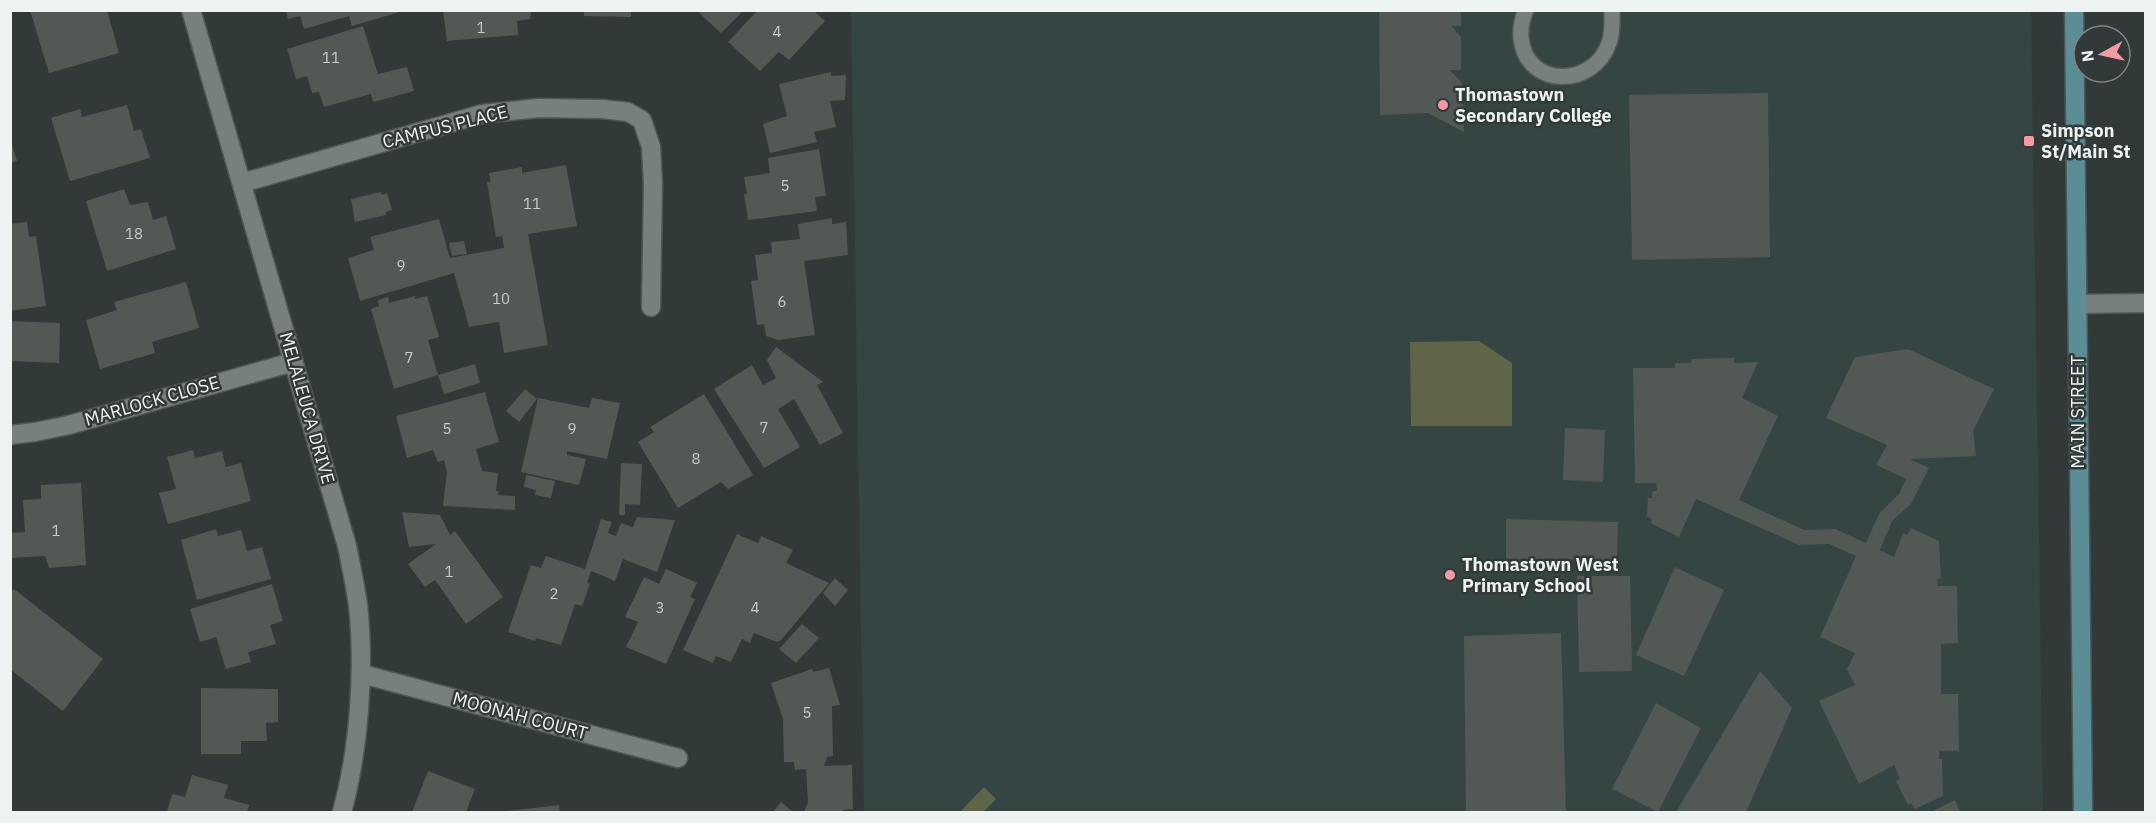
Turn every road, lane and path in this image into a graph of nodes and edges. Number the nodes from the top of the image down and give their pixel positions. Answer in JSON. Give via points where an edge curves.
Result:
{"nodes":[{"id":1,"x":191,"y":10,"type":"edge"},
{"id":2,"x":1526,"y":10,"type":"edge"},
{"id":3,"x":1612,"y":10,"type":"edge"},
{"id":4,"x":2074,"y":10,"type":"edge"},
{"id":5,"x":242,"y":183,"type":"junction"},
{"id":6,"x":2145,"y":303,"type":"edge"},
{"id":7,"x":2078,"y":304,"type":"junction"},
{"id":8,"x":651,"y":307,"type":"dead end"},
{"id":9,"x":293,"y":362,"type":"junction"},
{"id":10,"x":10,"y":435,"type":"edge"},
{"id":11,"x":362,"y":674,"type":"junction"},
{"id":12,"x":678,"y":758,"type":"dead end"},
{"id":13,"x":342,"y":813,"type":"edge"},
{"id":14,"x":2083,"y":813,"type":"edge"}],
"edges":[{"from":1,"to":5,"type":"street","name":"MELALEUCA DRIVE"},
{"from":2,"to":3,"type":"lane","via":[[1521,32],[1527,60],[1538,70],[1570,76],[1583,73],[1604,55],[1610,41]]},
{"from":4,"to":7,"type":"street","name":"MAIN STREET"},
{"from":5,"to":8,"type":"street","name":"CAMPUS PLACE","via":[[482,114],[539,108],[628,112],[642,120],[651,147]]},
{"from":5,"to":9,"type":"street","name":"MELALEUCA DRIVE"},
{"from":6,"to":7,"type":"street"},
{"from":7,"to":14,"type":"street","name":"MAIN STREET"},
{"from":9,"to":10,"type":"street","name":"MARLOCK CLOSE","via":[[69,425]]},
{"from":9,"to":11,"type":"street","name":"MELALEUCA DRIVE","via":[[347,546],[358,605]]},
{"from":11,"to":12,"type":"street","name":"MOONAH COURT"},
{"from":11,"to":13,"type":"street","name":"MELALEUCA DRIVE"}]}
